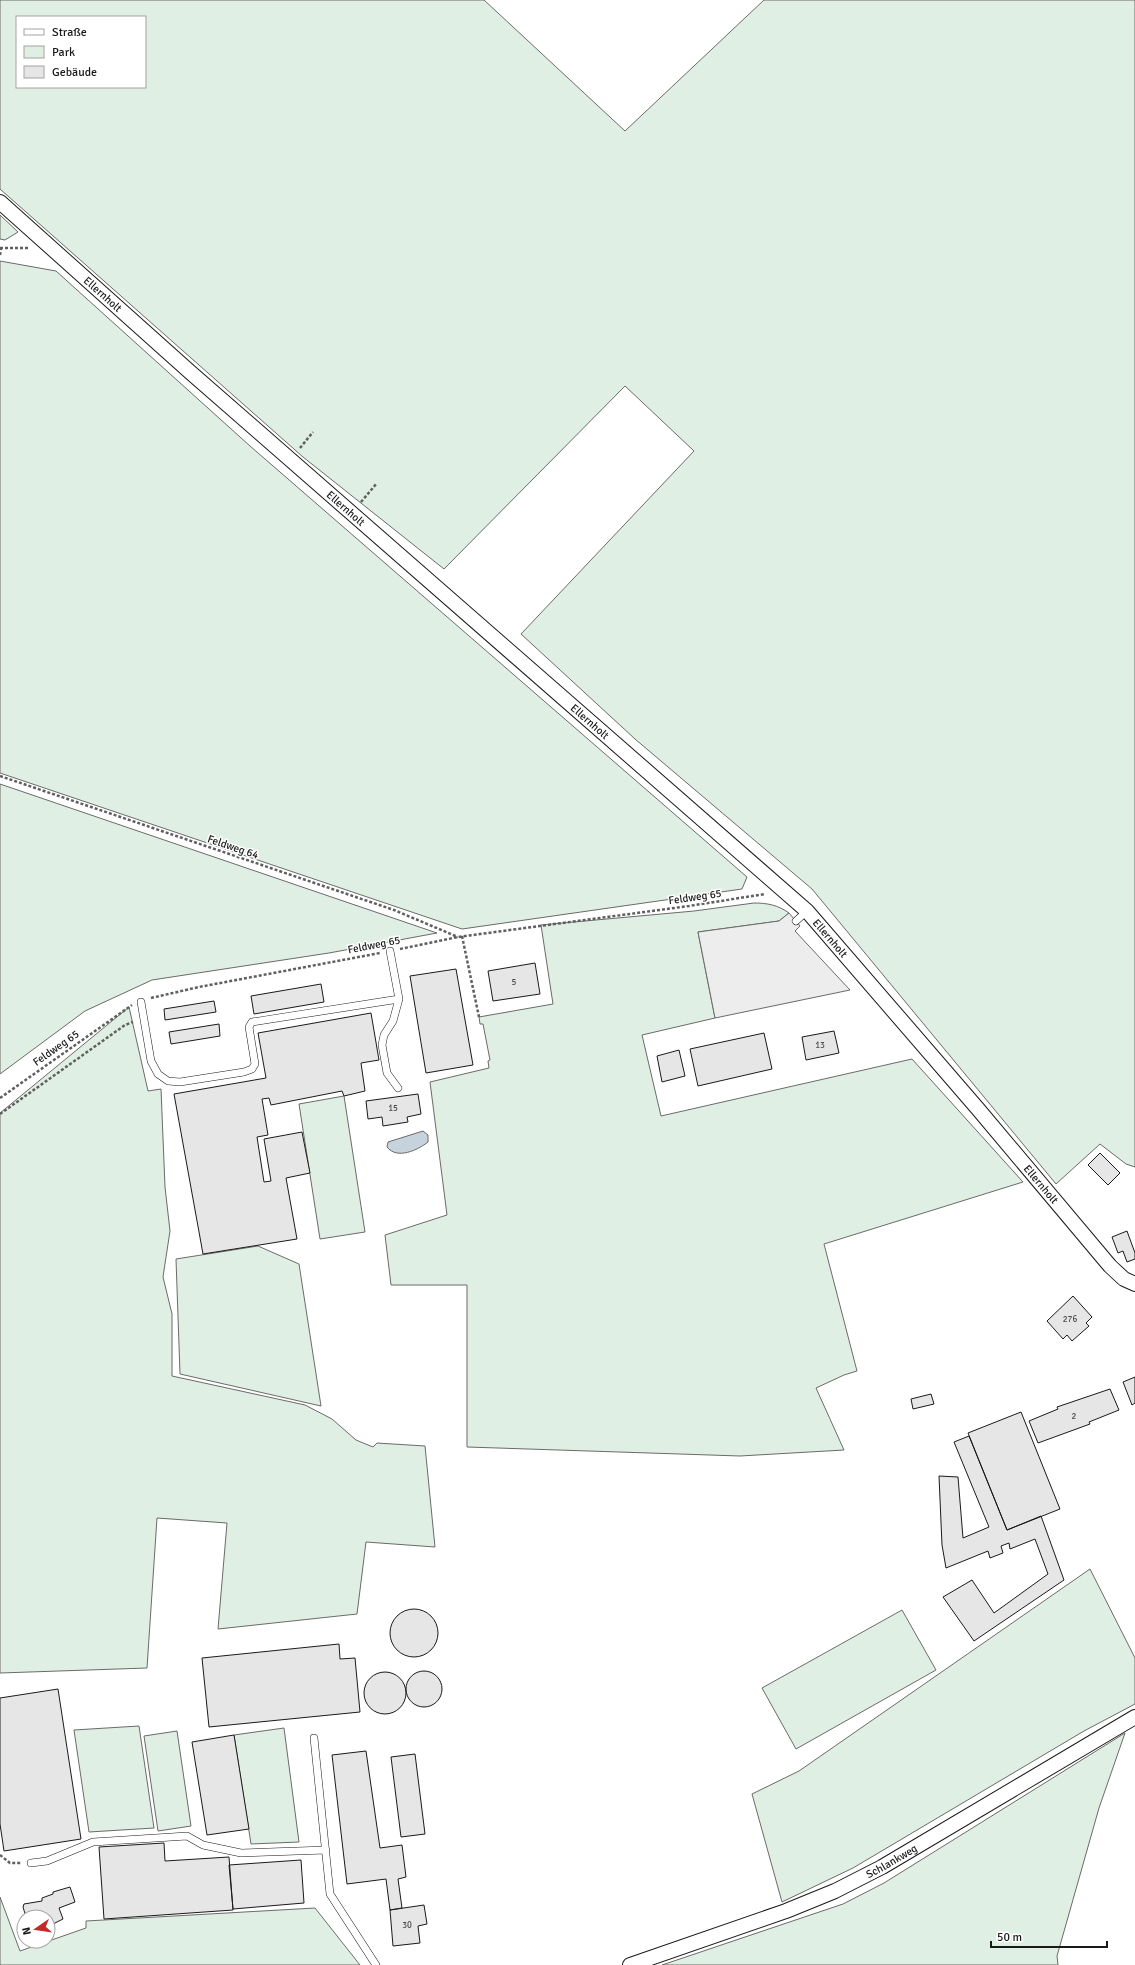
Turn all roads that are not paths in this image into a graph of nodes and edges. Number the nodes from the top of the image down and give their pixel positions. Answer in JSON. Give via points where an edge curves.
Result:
{"nodes":[{"id":1,"x":0,"y":202,"type":"edge"},
{"id":2,"x":807,"y":912,"type":"junction"},
{"id":3,"x":796,"y":921,"type":"dead end"},
{"id":4,"x":390,"y":951,"type":"road end"},
{"id":5,"x":399,"y":999,"type":"junction"},
{"id":6,"x":141,"y":1002,"type":"road end"},
{"id":7,"x":398,"y":1088,"type":"dead end"},
{"id":8,"x":1135,"y":1284,"type":"edge"},
{"id":9,"x":1135,"y":1717,"type":"edge"},
{"id":10,"x":314,"y":1738,"type":"dead end"},
{"id":11,"x":326,"y":1850,"type":"junction"},
{"id":12,"x":31,"y":1863,"type":"road end"},
{"id":13,"x":376,"y":1965,"type":"edge"},
{"id":14,"x":630,"y":1965,"type":"edge"}],
"edges":[{"from":1,"to":2,"type":"street","name":"Ellernholt"},
{"from":2,"to":3,"type":"lane"},
{"from":2,"to":8,"type":"street","name":"Ellernholt","via":[[1110,1266],[1124,1279]]},
{"from":4,"to":5,"type":"lane"},
{"from":5,"to":6,"type":"lane","via":[[252,1022],[249,1027],[255,1064],[252,1069],[180,1082],[168,1081],[158,1074],[151,1061]]},
{"from":5,"to":7,"type":"lane","via":[[382,1045],[387,1073]]},
{"from":9,"to":14,"type":"street","name":"Schlankweg","via":[[882,1867],[835,1891],[786,1911]]},
{"from":10,"to":11,"type":"lane"},
{"from":11,"to":12,"type":"lane","via":[[241,1853],[203,1846],[187,1836],[93,1842],[47,1861]]},
{"from":11,"to":13,"type":"lane","via":[[330,1894]]}]}
